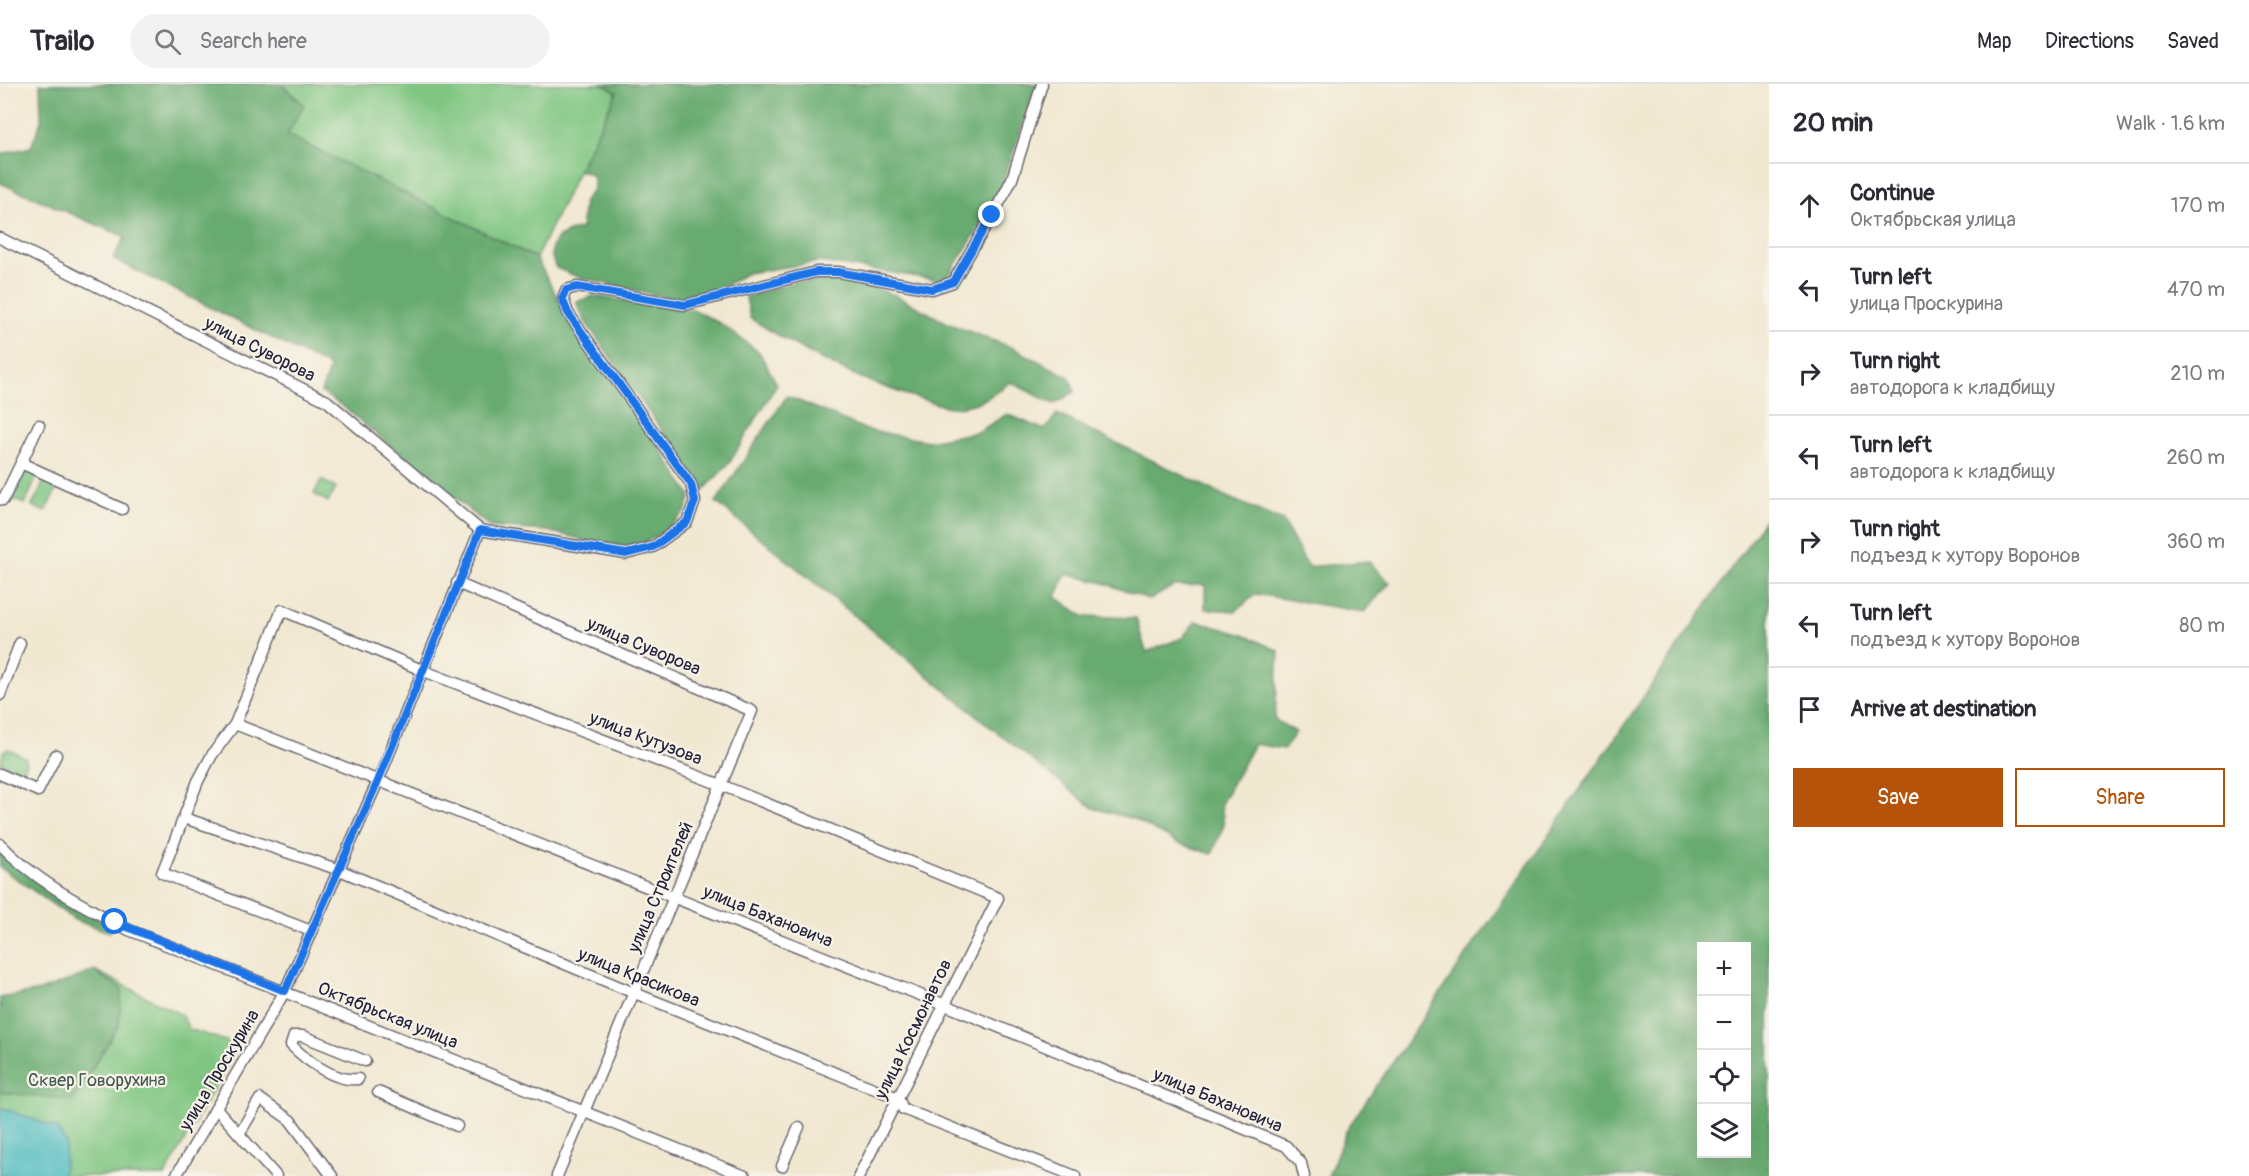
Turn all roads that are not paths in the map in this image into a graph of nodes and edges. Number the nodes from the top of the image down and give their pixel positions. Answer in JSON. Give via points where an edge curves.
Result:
{"nodes":[{"id":1,"x":1042,"y":84,"type":"edge"},
{"id":2,"x":0,"y":237,"type":"edge"},
{"id":3,"x":39,"y":425,"type":"dead end"},
{"id":4,"x":21,"y":463,"type":"junction"},
{"id":5,"x":0,"y":499,"type":"edge"},
{"id":6,"x":122,"y":509,"type":"dead end"},
{"id":7,"x":480,"y":530,"type":"junction"},
{"id":8,"x":457,"y":583,"type":"junction"},
{"id":9,"x":20,"y":643,"type":"dead end"},
{"id":10,"x":424,"y":670,"type":"junction"},
{"id":11,"x":0,"y":695,"type":"edge"},
{"id":12,"x":752,"y":711,"type":"joint"},
{"id":13,"x":235,"y":724,"type":"junction"},
{"id":14,"x":56,"y":755,"type":"dead end"},
{"id":15,"x":0,"y":774,"type":"edge"},
{"id":16,"x":378,"y":781,"type":"junction"},
{"id":17,"x":721,"y":785,"type":"junction"},
{"id":18,"x":184,"y":818,"type":"junction"},
{"id":19,"x":0,"y":844,"type":"edge"},
{"id":20,"x":337,"y":869,"type":"junction"},
{"id":21,"x":675,"y":897,"type":"junction"},
{"id":22,"x":998,"y":898,"type":"joint"},
{"id":23,"x":311,"y":931,"type":"junction"},
{"id":24,"x":285,"y":991,"type":"junction"},
{"id":25,"x":632,"y":992,"type":"junction"},
{"id":26,"x":943,"y":1004,"type":"junction"},
{"id":27,"x":365,"y":1061,"type":"dead end"},
{"id":28,"x":358,"y":1079,"type":"dead end"},
{"id":29,"x":381,"y":1092,"type":"dead end"},
{"id":30,"x":898,"y":1098,"type":"junction"},
{"id":31,"x":216,"y":1108,"type":"junction"},
{"id":32,"x":583,"y":1112,"type":"junction"},
{"id":33,"x":455,"y":1124,"type":"dead end"},
{"id":34,"x":799,"y":1127,"type":"dead end"},
{"id":35,"x":239,"y":1134,"type":"junction"},
{"id":36,"x":782,"y":1166,"type":"dead end"},
{"id":37,"x":176,"y":1176,"type":"edge"},
{"id":38,"x":276,"y":1176,"type":"edge"},
{"id":39,"x":332,"y":1176,"type":"edge"},
{"id":40,"x":557,"y":1176,"type":"edge"},
{"id":41,"x":745,"y":1176,"type":"edge"},
{"id":42,"x":859,"y":1176,"type":"edge"},
{"id":43,"x":1075,"y":1176,"type":"edge"},
{"id":44,"x":1304,"y":1176,"type":"edge"}],
"edges":[{"from":1,"to":7,"type":"street","via":[[1012,179],[963,267],[953,282],[943,287],[932,289],[838,272],[816,272],[685,305],[577,287],[566,290],[562,298],[568,313],[691,484],[695,501],[687,522],[653,547],[626,554]]},
{"from":2,"to":7,"type":"street","name":"улица Суворова","via":[[327,401]]},
{"from":3,"to":4,"type":"street"},
{"from":4,"to":5,"type":"street","via":[[3,500]]},
{"from":4,"to":6,"type":"street"},
{"from":7,"to":8,"type":"street","name":"улица Проскурина"},
{"from":8,"to":10,"type":"street","name":"улица Проскурина"},
{"from":8,"to":12,"type":"street","name":"улица Суворова"},
{"from":9,"to":11,"type":"street"},
{"from":10,"to":13,"type":"street","name":"улица Кутузова","via":[[282,610]]},
{"from":10,"to":16,"type":"street","name":"улица Проскурина"},
{"from":10,"to":17,"type":"street","name":"улица Кутузова"},
{"from":12,"to":17,"type":"street","name":"улица Строителей"},
{"from":13,"to":16,"type":"street","name":"улица Бахановича"},
{"from":13,"to":18,"type":"street","via":[[212,755]]},
{"from":14,"to":15,"type":"street","via":[[38,791]]},
{"from":16,"to":20,"type":"street","name":"улица Проскурина"},
{"from":16,"to":21,"type":"street","name":"улица Бахановича"},
{"from":17,"to":21,"type":"street","name":"улица Строителей"},
{"from":17,"to":22,"type":"street","name":"улица Кутузова"},
{"from":18,"to":20,"type":"street","name":"улица Красикова"},
{"from":18,"to":23,"type":"street","via":[[162,873]]},
{"from":19,"to":24,"type":"street","name":"Октябрьская улица","via":[[48,884],[129,930]]},
{"from":20,"to":23,"type":"street","name":"улица Проскурина"},
{"from":20,"to":25,"type":"street","name":"улица Красикова"},
{"from":21,"to":25,"type":"street","name":"улица Строителей"},
{"from":21,"to":26,"type":"street","name":"улица Бахановича"},
{"from":22,"to":26,"type":"street","name":"улица Космонавтов"},
{"from":23,"to":24,"type":"street","name":"улица Проскурина"},
{"from":24,"to":31,"type":"street","name":"улица Проскурина"},
{"from":24,"to":32,"type":"street","name":"Октябрьская улица"},
{"from":25,"to":30,"type":"street","name":"улица Красикова"},
{"from":25,"to":32,"type":"street","name":"улица Строителей"},
{"from":26,"to":30,"type":"street","name":"улица Космонавтов"},
{"from":26,"to":44,"type":"street","name":"улица Бахановича","via":[[1286,1146],[1300,1163]]},
{"from":27,"to":28,"type":"street","via":[[303,1036],[294,1036],[292,1040],[291,1045],[307,1060],[348,1080]]},
{"from":29,"to":33,"type":"street"},
{"from":30,"to":42,"type":"street","name":"улица Космонавтов"},
{"from":30,"to":43,"type":"street","name":"улица Красикова","via":[[903,1109]]},
{"from":31,"to":35,"type":"street"},
{"from":31,"to":37,"type":"street","name":"улица Проскурина"},
{"from":32,"to":40,"type":"street","name":"улица Строителей"},
{"from":32,"to":41,"type":"street","name":"Октябрьская улица"},
{"from":34,"to":36,"type":"street"},
{"from":35,"to":38,"type":"street"},
{"from":35,"to":39,"type":"street","via":[[260,1099],[290,1120]]}]}
